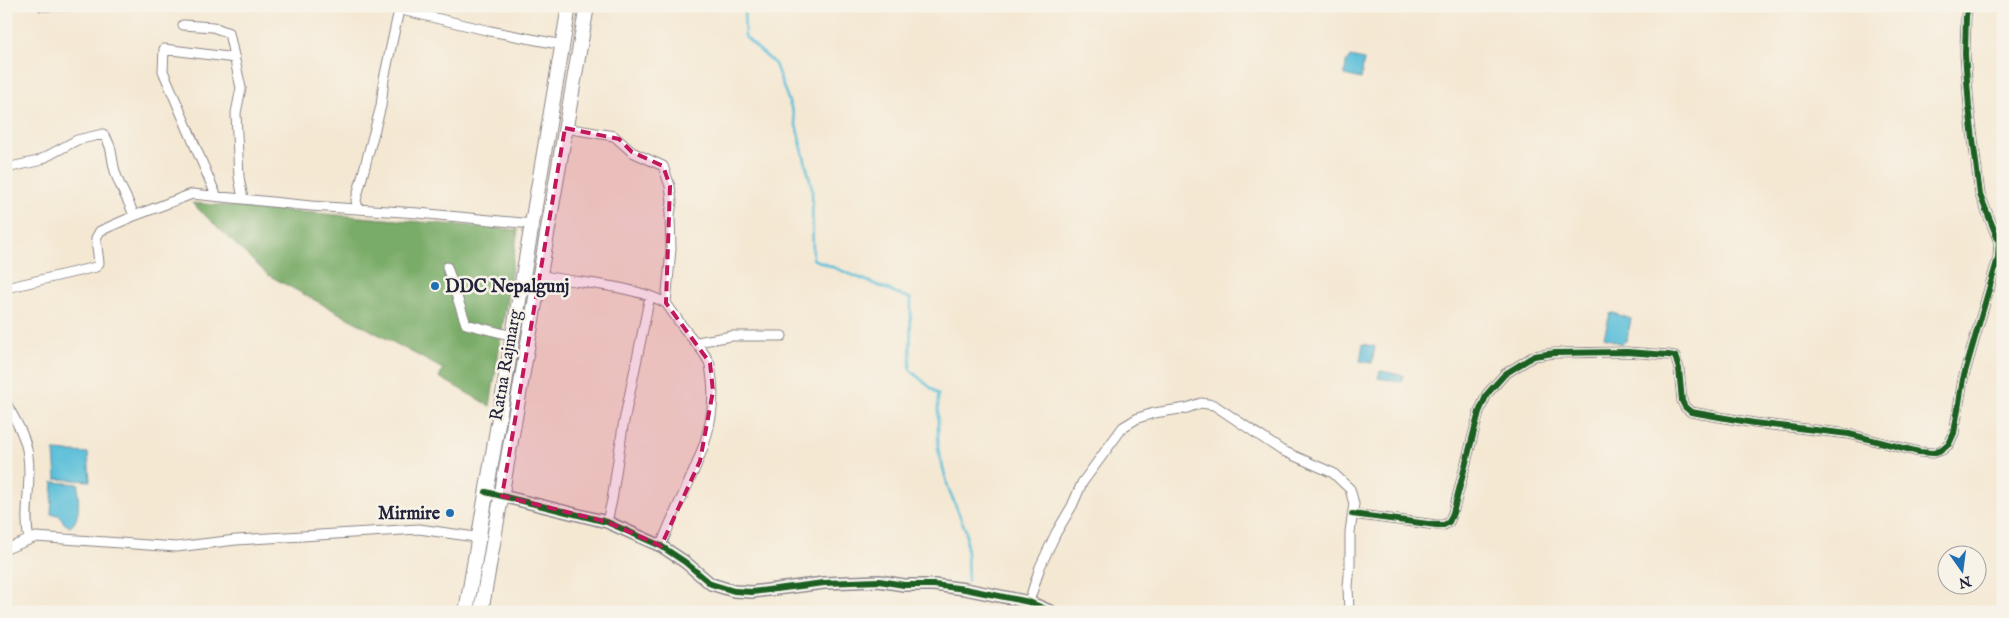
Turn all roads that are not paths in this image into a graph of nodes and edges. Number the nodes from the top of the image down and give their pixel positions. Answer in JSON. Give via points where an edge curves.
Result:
{"nodes":[{"id":1,"x":42,"y":6,"type":"edge"},
{"id":2,"x":68,"y":6,"type":"edge"},
{"id":3,"x":385,"y":6,"type":"edge"},
{"id":4,"x":569,"y":6,"type":"edge"},
{"id":5,"x":587,"y":6,"type":"edge"},
{"id":6,"x":1968,"y":6,"type":"edge"},
{"id":7,"x":399,"y":10,"type":"junction"},
{"id":8,"x":183,"y":25,"type":"dead end"},
{"id":9,"x":563,"y":44,"type":"junction"},
{"id":10,"x":234,"y":58,"type":"junction"},
{"id":11,"x":565,"y":128,"type":"junction"},
{"id":12,"x":6,"y":168,"type":"edge"},
{"id":13,"x":216,"y":195,"type":"junction"},
{"id":14,"x":243,"y":199,"type":"junction"},
{"id":15,"x":358,"y":209,"type":"junction"},
{"id":16,"x":134,"y":216,"type":"junction"},
{"id":17,"x":532,"y":224,"type":"junction"},
{"id":18,"x":447,"y":267,"type":"dead end"},
{"id":19,"x":540,"y":275,"type":"junction"},
{"id":20,"x":6,"y":288,"type":"edge"},
{"id":21,"x":650,"y":296,"type":"junction"},
{"id":22,"x":666,"y":303,"type":"junction"},
{"id":23,"x":513,"y":336,"type":"junction"},
{"id":24,"x":782,"y":336,"type":"dead end"},
{"id":25,"x":697,"y":342,"type":"junction"},
{"id":26,"x":6,"y":403,"type":"edge"},
{"id":27,"x":486,"y":492,"type":"junction"},
{"id":28,"x":502,"y":496,"type":"junction"},
{"id":29,"x":1352,"y":514,"type":"junction"},
{"id":30,"x":607,"y":522,"type":"junction"},
{"id":31,"x":478,"y":537,"type":"junction"},
{"id":32,"x":29,"y":540,"type":"junction"},
{"id":33,"x":492,"y":541,"type":"junction"},
{"id":34,"x":661,"y":546,"type":"junction"},
{"id":35,"x":6,"y":549,"type":"edge"},
{"id":36,"x":1029,"y":602,"type":"junction"},
{"id":37,"x":466,"y":612,"type":"edge"},
{"id":38,"x":481,"y":612,"type":"edge"},
{"id":39,"x":1052,"y":612,"type":"edge"},
{"id":40,"x":1349,"y":612,"type":"edge"}],
"edges":[{"from":1,"to":2,"type":"street"},
{"from":3,"to":7,"type":"street"},
{"from":4,"to":9,"type":"highway","name":"Ratna Rajmarg"},
{"from":5,"to":11,"type":"highway","name":"Ratna Rajmarg"},
{"from":6,"to":29,"type":"street","via":[[1965,54],[1969,107],[1980,195],[1998,242],[1998,258],[1962,379],[1954,433],[1942,450],[1919,452],[1848,434],[1691,412],[1682,402],[1675,356],[1627,352],[1554,353],[1534,356],[1521,363],[1505,374],[1487,394],[1479,412],[1449,522],[1436,525]]},
{"from":7,"to":9,"type":"street"},
{"from":7,"to":15,"type":"street","via":[[381,106],[356,200]]},
{"from":8,"to":10,"type":"street","via":[[229,33]]},
{"from":9,"to":17,"type":"highway","name":"Ratna Rajmarg"},
{"from":10,"to":13,"type":"street","via":[[164,49],[163,71]]},
{"from":10,"to":14,"type":"street","via":[[241,88],[236,113]]},
{"from":11,"to":19,"type":"highway","name":"Ratna Rajmarg"},
{"from":11,"to":22,"type":"street","via":[[614,136],[632,152],[663,166],[672,202]]},
{"from":12,"to":16,"type":"street","via":[[38,161],[77,140],[103,134],[108,140],[115,171]]},
{"from":13,"to":14,"type":"street"},
{"from":13,"to":16,"type":"street","via":[[192,194]]},
{"from":14,"to":15,"type":"street"},
{"from":15,"to":17,"type":"street"},
{"from":16,"to":20,"type":"street","via":[[100,231],[96,238],[99,263],[96,267]]},
{"from":17,"to":23,"type":"highway","name":"Ratna Rajmarg"},
{"from":18,"to":23,"type":"street","via":[[466,324]]},
{"from":19,"to":21,"type":"street"},
{"from":19,"to":28,"type":"highway","name":"Ratna Rajmarg"},
{"from":21,"to":22,"type":"street"},
{"from":21,"to":30,"type":"street"},
{"from":22,"to":25,"type":"street"},
{"from":23,"to":27,"type":"highway","name":"Ratna Rajmarg"},
{"from":24,"to":25,"type":"street","via":[[732,336]]},
{"from":25,"to":34,"type":"street","via":[[710,363],[713,391],[710,422],[700,461]]},
{"from":26,"to":32,"type":"street","via":[[25,438],[29,482],[25,524]]},
{"from":27,"to":28,"type":"street"},
{"from":27,"to":31,"type":"highway","name":"Ratna Rajmarg"},
{"from":28,"to":30,"type":"street"},
{"from":28,"to":33,"type":"highway","name":"Ratna Rajmarg"},
{"from":29,"to":36,"type":"street","via":[[1353,496],[1342,480],[1281,450],[1214,405],[1201,403],[1154,413],[1123,427],[1082,484],[1040,567]]},
{"from":29,"to":40,"type":"street"},
{"from":30,"to":34,"type":"street"},
{"from":31,"to":32,"type":"street","via":[[419,529],[236,540],[176,547],[36,537]]},
{"from":31,"to":33,"type":"street"},
{"from":31,"to":37,"type":"highway","name":"Ratna Rajmarg"},
{"from":32,"to":35,"type":"street"},
{"from":33,"to":38,"type":"highway","name":"Ratna Rajmarg"},
{"from":34,"to":36,"type":"street","via":[[711,584],[734,591],[752,592],[824,582],[879,581],[965,589]]},
{"from":36,"to":39,"type":"street"}]}
